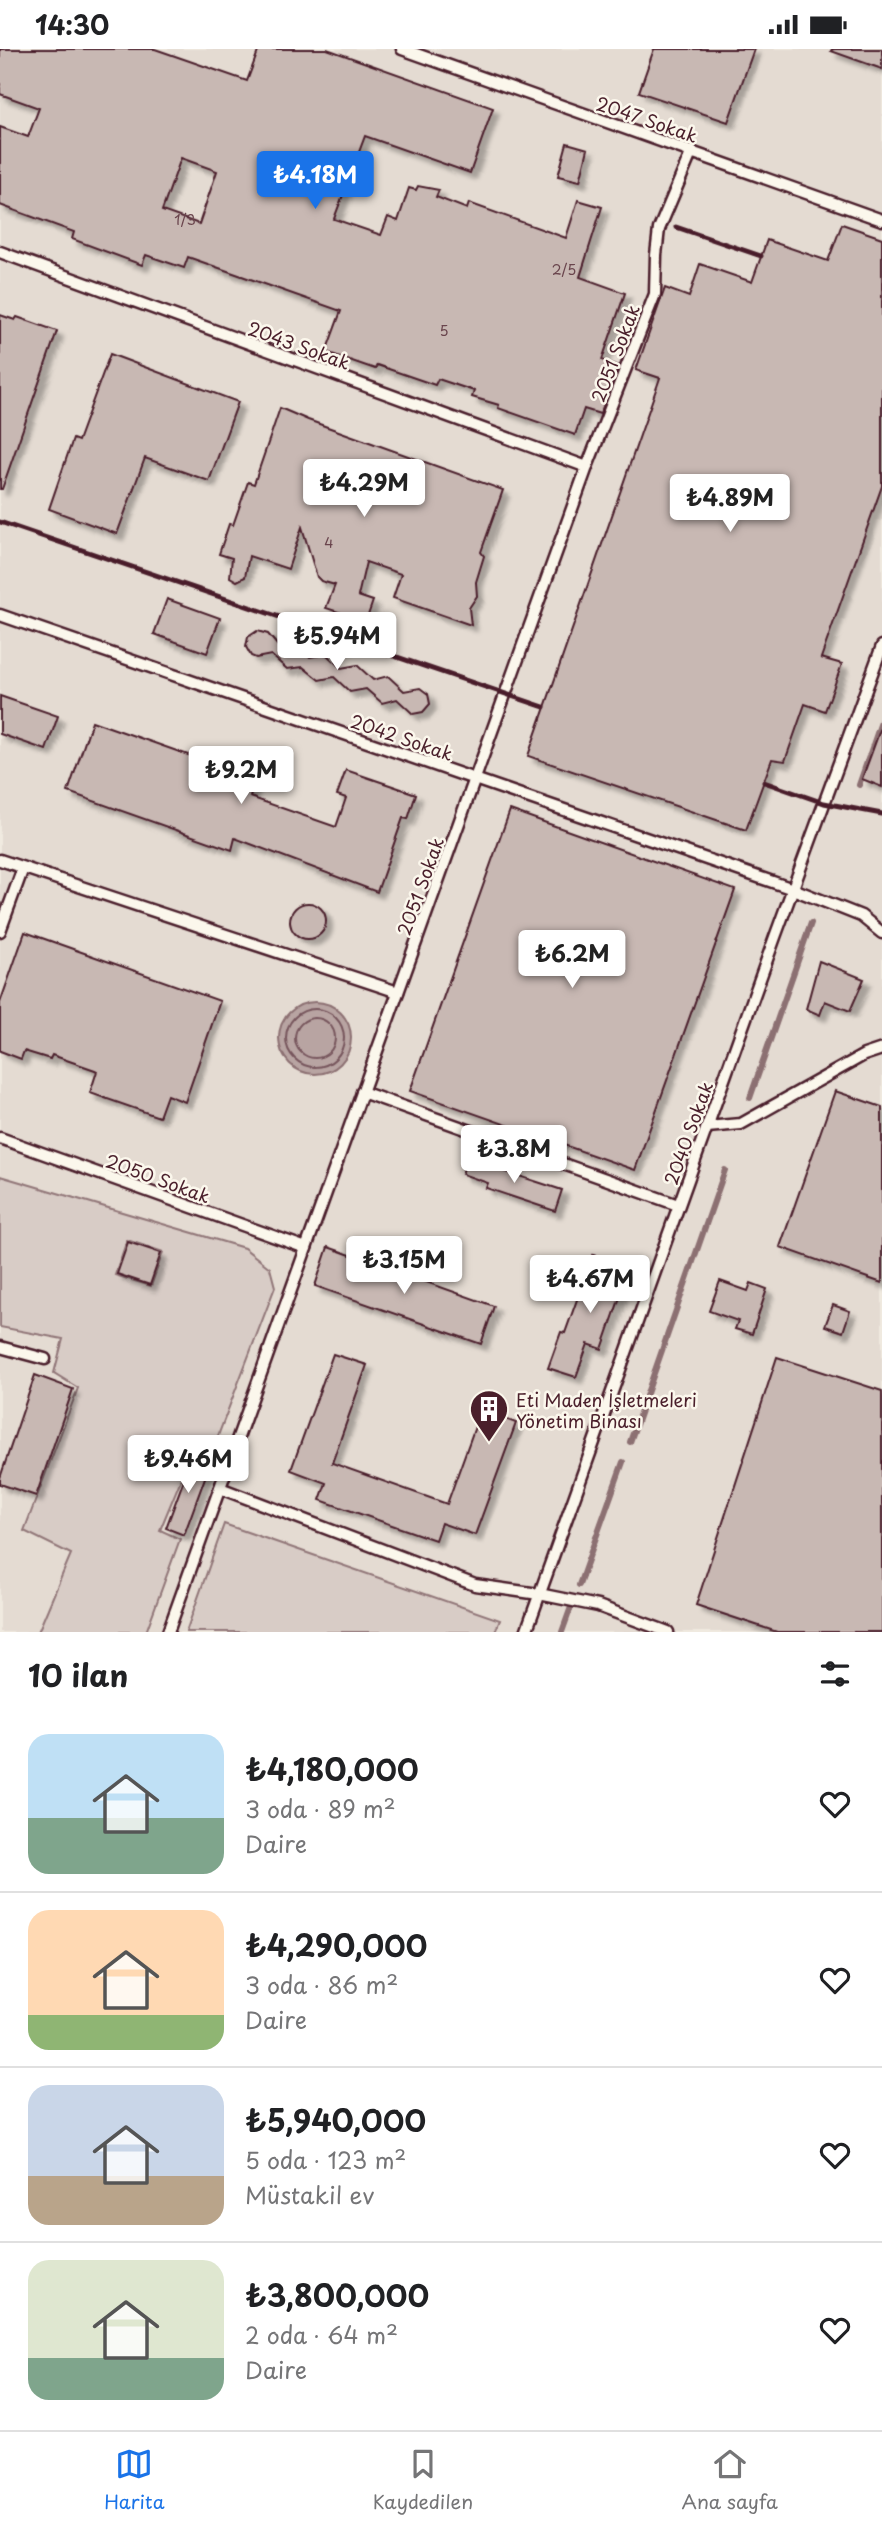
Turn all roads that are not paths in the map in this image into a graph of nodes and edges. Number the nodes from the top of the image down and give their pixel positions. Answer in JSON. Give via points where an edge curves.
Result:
{"nodes":[{"id":1,"x":402,"y":49,"type":"edge"},
{"id":2,"x":692,"y":151,"type":"junction"},
{"id":3,"x":882,"y":220,"type":"edge"},
{"id":4,"x":0,"y":252,"type":"edge"},
{"id":5,"x":587,"y":467,"type":"junction"},
{"id":6,"x":0,"y":615,"type":"edge"},
{"id":7,"x":882,"y":646,"type":"edge"},
{"id":8,"x":475,"y":779,"type":"junction"},
{"id":9,"x":0,"y":860,"type":"edge"},
{"id":10,"x":23,"y":868,"type":"junction"},
{"id":11,"x":793,"y":889,"type":"junction"},
{"id":12,"x":0,"y":931,"type":"edge"},
{"id":13,"x":882,"y":933,"type":"edge"},
{"id":14,"x":398,"y":992,"type":"junction"},
{"id":15,"x":882,"y":1049,"type":"edge"},
{"id":16,"x":362,"y":1092,"type":"junction"},
{"id":17,"x":706,"y":1127,"type":"junction"},
{"id":18,"x":0,"y":1137,"type":"edge"},
{"id":19,"x":678,"y":1205,"type":"junction"},
{"id":20,"x":306,"y":1248,"type":"junction"},
{"id":21,"x":0,"y":1347,"type":"edge"},
{"id":22,"x":45,"y":1359,"type":"dead end"},
{"id":23,"x":220,"y":1488,"type":"junction"},
{"id":24,"x":539,"y":1594,"type":"junction"},
{"id":25,"x":169,"y":1632,"type":"edge"},
{"id":26,"x":526,"y":1632,"type":"edge"},
{"id":27,"x":668,"y":1632,"type":"edge"}],
"edges":[{"from":1,"to":2,"type":"lane","name":"2047 Sokak"},
{"from":2,"to":3,"type":"lane","name":"2047 Sokak"},
{"from":2,"to":5,"type":"lane","name":"2051 Sokak","via":[[659,229],[655,294]]},
{"from":4,"to":5,"type":"lane","name":"2043 Sokak"},
{"from":5,"to":8,"type":"lane","name":"2051 Sokak"},
{"from":6,"to":8,"type":"lane","name":"2042 Sokak"},
{"from":7,"to":11,"type":"lane","name":"2040 Sokak"},
{"from":8,"to":11,"type":"lane","name":"2042 Sokak"},
{"from":8,"to":14,"type":"lane","name":"2051 Sokak"},
{"from":9,"to":10,"type":"lane"},
{"from":10,"to":12,"type":"lane"},
{"from":10,"to":14,"type":"lane"},
{"from":11,"to":13,"type":"lane","name":"2042 Sokak","via":[[861,916]]},
{"from":11,"to":17,"type":"lane","name":"2040 Sokak"},
{"from":14,"to":16,"type":"lane","name":"2051 Sokak"},
{"from":15,"to":17,"type":"lane","via":[[741,1123]]},
{"from":16,"to":19,"type":"lane"},
{"from":16,"to":20,"type":"lane","name":"2051 Sokak"},
{"from":17,"to":19,"type":"lane","name":"2040 Sokak"},
{"from":18,"to":20,"type":"lane","name":"2050 Sokak"},
{"from":19,"to":24,"type":"lane","name":"2040 Sokak"},
{"from":20,"to":23,"type":"lane","name":"2051 Sokak"},
{"from":21,"to":22,"type":"lane"},
{"from":23,"to":24,"type":"lane","via":[[475,1585]]},
{"from":23,"to":25,"type":"lane","name":"2051 Sokak"},
{"from":24,"to":26,"type":"lane","name":"2040 Sokak"},
{"from":24,"to":27,"type":"lane","via":[[598,1607]]}]}
